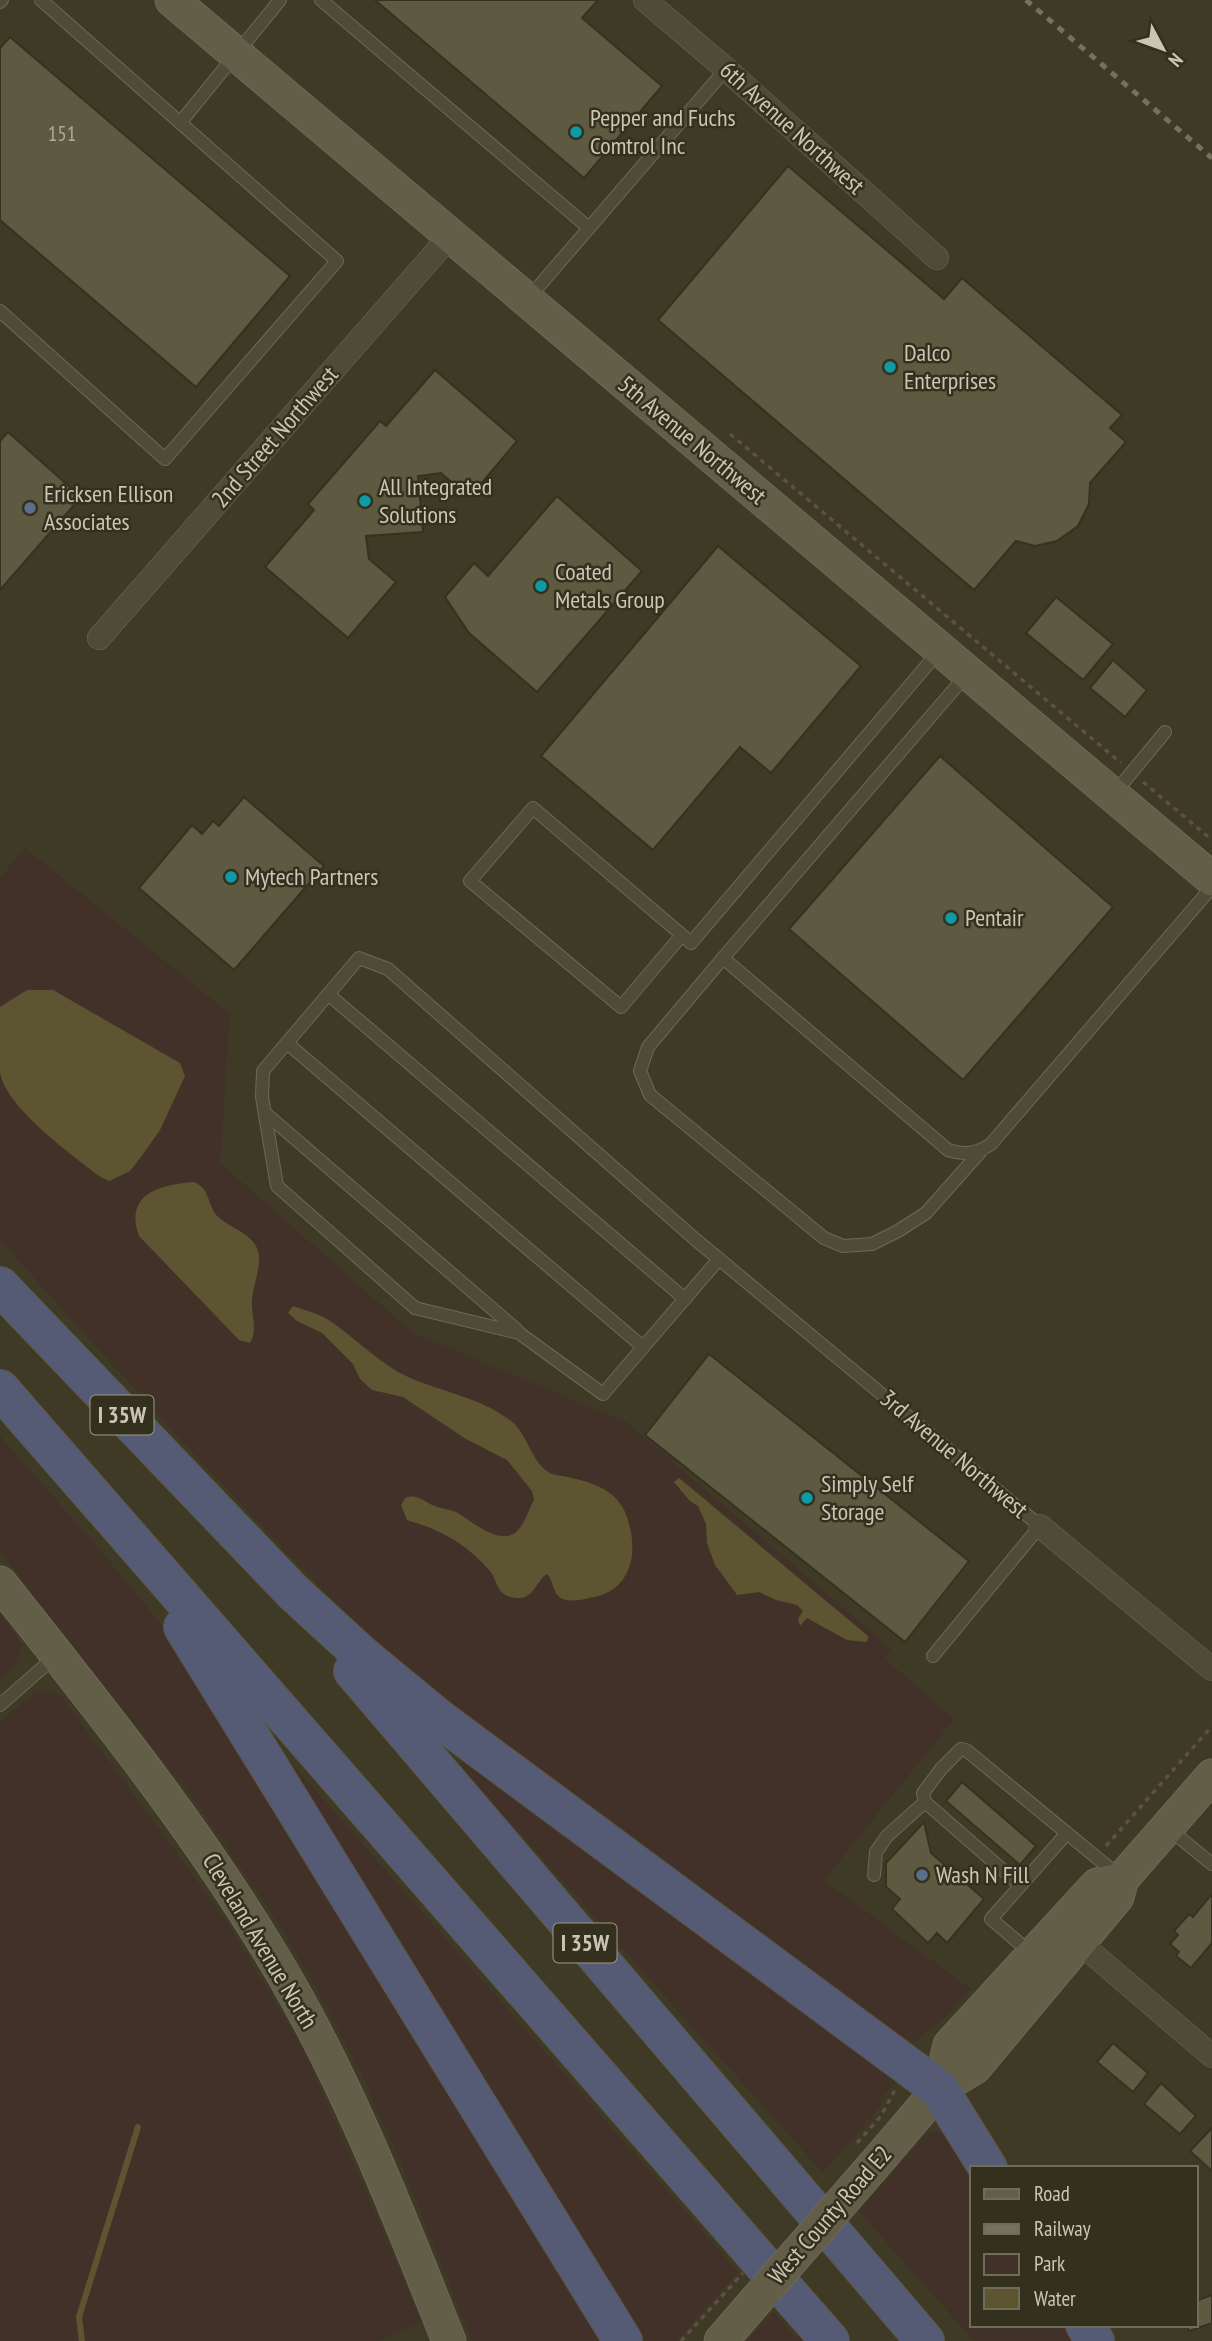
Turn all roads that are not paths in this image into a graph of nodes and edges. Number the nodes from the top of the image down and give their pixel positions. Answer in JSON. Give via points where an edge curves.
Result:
{"nodes":[{"id":1,"x":41,"y":0,"type":"edge"},
{"id":2,"x":172,"y":0,"type":"edge"},
{"id":3,"x":280,"y":0,"type":"edge"},
{"id":4,"x":321,"y":0,"type":"edge"},
{"id":5,"x":645,"y":0,"type":"edge"},
{"id":6,"x":236,"y":53,"type":"junction"},
{"id":7,"x":726,"y":69,"type":"junction"},
{"id":8,"x":180,"y":123,"type":"junction"},
{"id":9,"x":589,"y":228,"type":"junction"},
{"id":10,"x":451,"y":235,"type":"junction"},
{"id":11,"x":937,"y":258,"type":"dead end"},
{"id":12,"x":527,"y":300,"type":"junction"},
{"id":13,"x":0,"y":311,"type":"edge"},
{"id":14,"x":99,"y":638,"type":"dead end"},
{"id":15,"x":940,"y":649,"type":"junction"},
{"id":16,"x":968,"y":673,"type":"junction"},
{"id":17,"x":1165,"y":732,"type":"dead end"},
{"id":18,"x":1112,"y":795,"type":"junction"},
{"id":19,"x":1212,"y":879,"type":"edge"},
{"id":20,"x":1212,"y":887,"type":"edge"},
{"id":21,"x":682,"y":935,"type":"junction"},
{"id":22,"x":723,"y":958,"type":"junction"},
{"id":23,"x":328,"y":994,"type":"junction"},
{"id":24,"x":287,"y":1043,"type":"junction"},
{"id":25,"x":265,"y":1113,"type":"junction"},
{"id":26,"x":981,"y":1151,"type":"junction"},
{"id":27,"x":719,"y":1259,"type":"junction"},
{"id":28,"x":0,"y":1286,"type":"edge"},
{"id":29,"x":685,"y":1299,"type":"junction"},
{"id":30,"x":519,"y":1333,"type":"junction"},
{"id":31,"x":643,"y":1347,"type":"junction"},
{"id":32,"x":0,"y":1389,"type":"edge"},
{"id":33,"x":1040,"y":1526,"type":"junction"},
{"id":34,"x":125,"y":1533,"type":"junction"},
{"id":35,"x":245,"y":1544,"type":"junction"},
{"id":36,"x":0,"y":1583,"type":"edge"},
{"id":37,"x":57,"y":1655,"type":"junction"},
{"id":38,"x":933,"y":1656,"type":"dead end"},
{"id":39,"x":1212,"y":1669,"type":"edge"},
{"id":40,"x":0,"y":1705,"type":"edge"},
{"id":41,"x":1212,"y":1776,"type":"edge"},
{"id":42,"x":925,"y":1802,"type":"junction"},
{"id":43,"x":1167,"y":1827,"type":"junction"},
{"id":44,"x":1067,"y":1833,"type":"junction"},
{"id":45,"x":1212,"y":1864,"type":"edge"},
{"id":46,"x":874,"y":1875,"type":"dead end"},
{"id":47,"x":1122,"y":1879,"type":"junction"},
{"id":48,"x":1020,"y":1885,"type":"junction"},
{"id":49,"x":1080,"y":1943,"type":"junction"},
{"id":50,"x":1034,"y":1955,"type":"junction"},
{"id":51,"x":1212,"y":2056,"type":"edge"},
{"id":52,"x":939,"y":2089,"type":"junction"},
{"id":53,"x":987,"y":2166,"type":"edge"},
{"id":54,"x":449,"y":2341,"type":"edge"},
{"id":55,"x":623,"y":2341,"type":"edge"},
{"id":56,"x":721,"y":2341,"type":"edge"},
{"id":57,"x":830,"y":2341,"type":"edge"},
{"id":58,"x":925,"y":2341,"type":"edge"}],
"edges":[{"from":1,"to":8,"type":"lane"},
{"from":2,"to":6,"type":"street","name":"5th Avenue Northwest"},
{"from":3,"to":6,"type":"lane"},
{"from":4,"to":9,"type":"lane"},
{"from":5,"to":7,"type":"street","name":"6th Avenue Northwest"},
{"from":6,"to":8,"type":"lane"},
{"from":6,"to":10,"type":"street","name":"5th Avenue Northwest"},
{"from":7,"to":9,"type":"lane"},
{"from":7,"to":11,"type":"street","name":"6th Avenue Northwest"},
{"from":8,"to":13,"type":"lane","via":[[337,261],[165,459]]},
{"from":9,"to":12,"type":"lane"},
{"from":10,"to":12,"type":"street","name":"5th Avenue Northwest"},
{"from":10,"to":14,"type":"street","name":"2nd Street Northwest"},
{"from":12,"to":15,"type":"street","name":"5th Avenue Northwest"},
{"from":15,"to":16,"type":"street","name":"5th Avenue Northwest"},
{"from":15,"to":21,"type":"lane","via":[[691,943]]},
{"from":16,"to":18,"type":"street","name":"5th Avenue Northwest"},
{"from":16,"to":22,"type":"lane"},
{"from":17,"to":18,"type":"lane"},
{"from":18,"to":19,"type":"street","name":"5th Avenue Northwest"},
{"from":20,"to":26,"type":"lane"},
{"from":21,"to":21,"type":"lane","via":[[533,808],[470,881],[621,1007]]},
{"from":22,"to":26,"type":"lane","via":[[948,1150]]},
{"from":22,"to":26,"type":"lane","via":[[648,1047],[640,1070],[650,1095],[824,1238],[844,1246],[872,1244],[898,1231],[926,1213]]},
{"from":23,"to":24,"type":"lane"},
{"from":23,"to":27,"type":"lane","name":"3rd Avenue Northwest","via":[[359,958],[388,969]]},
{"from":23,"to":29,"type":"lane"},
{"from":24,"to":25,"type":"lane","via":[[264,1071]]},
{"from":24,"to":31,"type":"lane"},
{"from":25,"to":30,"type":"lane"},
{"from":25,"to":30,"type":"lane","via":[[277,1186],[415,1308]]},
{"from":27,"to":29,"type":"lane"},
{"from":27,"to":33,"type":"lane","name":"3rd Avenue Northwest"},
{"from":28,"to":35,"type":"highway","number":"I 35W"},
{"from":29,"to":31,"type":"lane"},
{"from":30,"to":31,"type":"lane","via":[[603,1394]]},
{"from":32,"to":34,"type":"highway"},
{"from":33,"to":38,"type":"lane"},
{"from":33,"to":39,"type":"street","name":"3rd Avenue Northwest"},
{"from":34,"to":55,"type":"highway"},
{"from":34,"to":57,"type":"highway"},
{"from":35,"to":52,"type":"highway","via":[[364,1657],[438,1718]]},
{"from":35,"to":58,"type":"highway","number":"I 35W"},
{"from":36,"to":37,"type":"street","name":"Cleveland Avenue North"},
{"from":37,"to":40,"type":"lane"},
{"from":37,"to":54,"type":"street","name":"Cleveland Avenue North","via":[[206,1851],[285,1976],[370,2147]]},
{"from":41,"to":43,"type":"street","name":"West County Road E2"},
{"from":42,"to":44,"type":"lane","via":[[923,1793],[941,1769],[961,1749],[966,1750]]},
{"from":42,"to":46,"type":"lane","via":[[887,1836],[876,1852]]},
{"from":42,"to":48,"type":"lane"},
{"from":43,"to":45,"type":"lane"},
{"from":43,"to":47,"type":"street","name":"West County Road E2"},
{"from":44,"to":47,"type":"lane"},
{"from":44,"to":48,"type":"lane"},
{"from":47,"to":49,"type":"street","name":"West County Road E2","via":[[1116,1896]]},
{"from":47,"to":50,"type":"street","name":"West County Road E2","via":[[1097,1885]]},
{"from":48,"to":50,"type":"lane","via":[[991,1919]]},
{"from":49,"to":51,"type":"street"},
{"from":49,"to":52,"type":"street","name":"West County Road E2","via":[[975,2067]]},
{"from":50,"to":52,"type":"street","name":"West County Road E2","via":[[950,2045]]},
{"from":52,"to":53,"type":"highway"},
{"from":52,"to":56,"type":"street","name":"West County Road E2","bridge":true}]}
